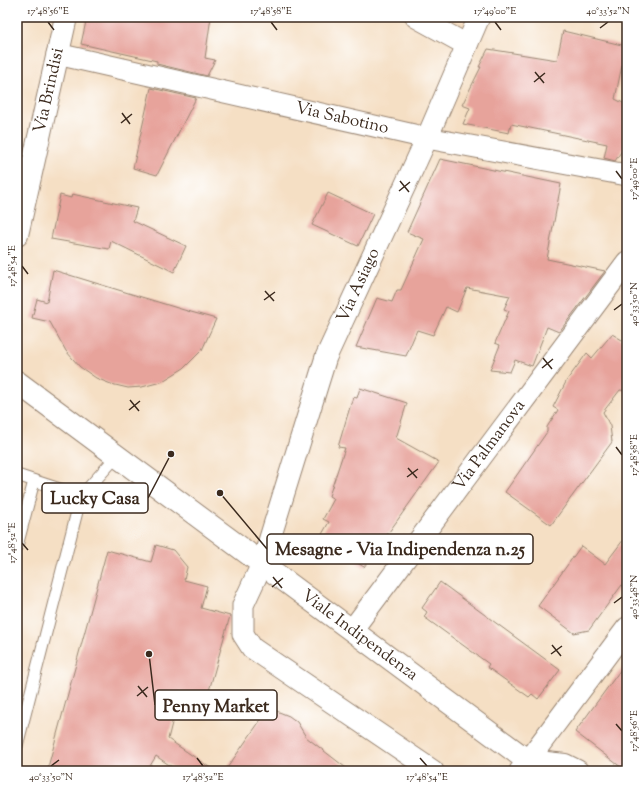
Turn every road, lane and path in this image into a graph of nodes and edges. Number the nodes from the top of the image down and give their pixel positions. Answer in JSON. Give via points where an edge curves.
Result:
{"nodes":[{"id":1,"x":66,"y":17,"type":"edge"},
{"id":2,"x":416,"y":17,"type":"edge"},
{"id":3,"x":479,"y":17,"type":"edge"},
{"id":4,"x":467,"y":45,"type":"junction"},
{"id":5,"x":57,"y":54,"type":"junction"},
{"id":6,"x":427,"y":138,"type":"junction"},
{"id":7,"x":627,"y":175,"type":"edge"},
{"id":8,"x":17,"y":235,"type":"edge"},
{"id":9,"x":627,"y":262,"type":"edge"},
{"id":10,"x":17,"y":382,"type":"edge"},
{"id":11,"x":117,"y":456,"type":"junction"},
{"id":12,"x":17,"y":475,"type":"edge"},
{"id":13,"x":34,"y":480,"type":"junction"},
{"id":14,"x":81,"y":496,"type":"junction"},
{"id":15,"x":17,"y":546,"type":"edge"},
{"id":16,"x":262,"y":564,"type":"junction"},
{"id":17,"x":627,"y":628,"type":"edge"},
{"id":18,"x":352,"y":630,"type":"junction"},
{"id":19,"x":17,"y":746,"type":"edge"},
{"id":20,"x":528,"y":768,"type":"edge"},
{"id":21,"x":433,"y":771,"type":"edge"},
{"id":22,"x":577,"y":771,"type":"edge"}],
"edges":[{"from":1,"to":5,"type":"main road","name":"Via Brindisi"},
{"from":2,"to":4,"type":"street"},
{"from":3,"to":4,"type":"street","name":"Via Asiago"},
{"from":4,"to":6,"type":"street","name":"Via Asiago"},
{"from":5,"to":6,"type":"street","name":"Via Sabotino"},
{"from":5,"to":8,"type":"main road","name":"Via Brindisi"},
{"from":6,"to":7,"type":"street","name":"Via Sabotino"},
{"from":6,"to":16,"type":"street","name":"Via Asiago","via":[[326,357]]},
{"from":9,"to":18,"type":"street","name":"Via Palmanova"},
{"from":10,"to":11,"type":"main road","name":"Viale Indipendenza"},
{"from":11,"to":14,"type":"lane"},
{"from":11,"to":16,"type":"main road","name":"Viale Indipendenza"},
{"from":12,"to":13,"type":"lane"},
{"from":13,"to":14,"type":"lane"},
{"from":13,"to":15,"type":"lane"},
{"from":14,"to":19,"type":"lane"},
{"from":16,"to":18,"type":"main road","name":"Viale Indipendenza"},
{"from":16,"to":21,"type":"street","name":"Via Asiago","via":[[243,605],[243,634],[252,648]]},
{"from":17,"to":20,"type":"street"},
{"from":18,"to":20,"type":"main road","name":"Viale Indipendenza"},
{"from":20,"to":22,"type":"main road","name":"Viale Indipendenza","via":[[564,766]]}]}
